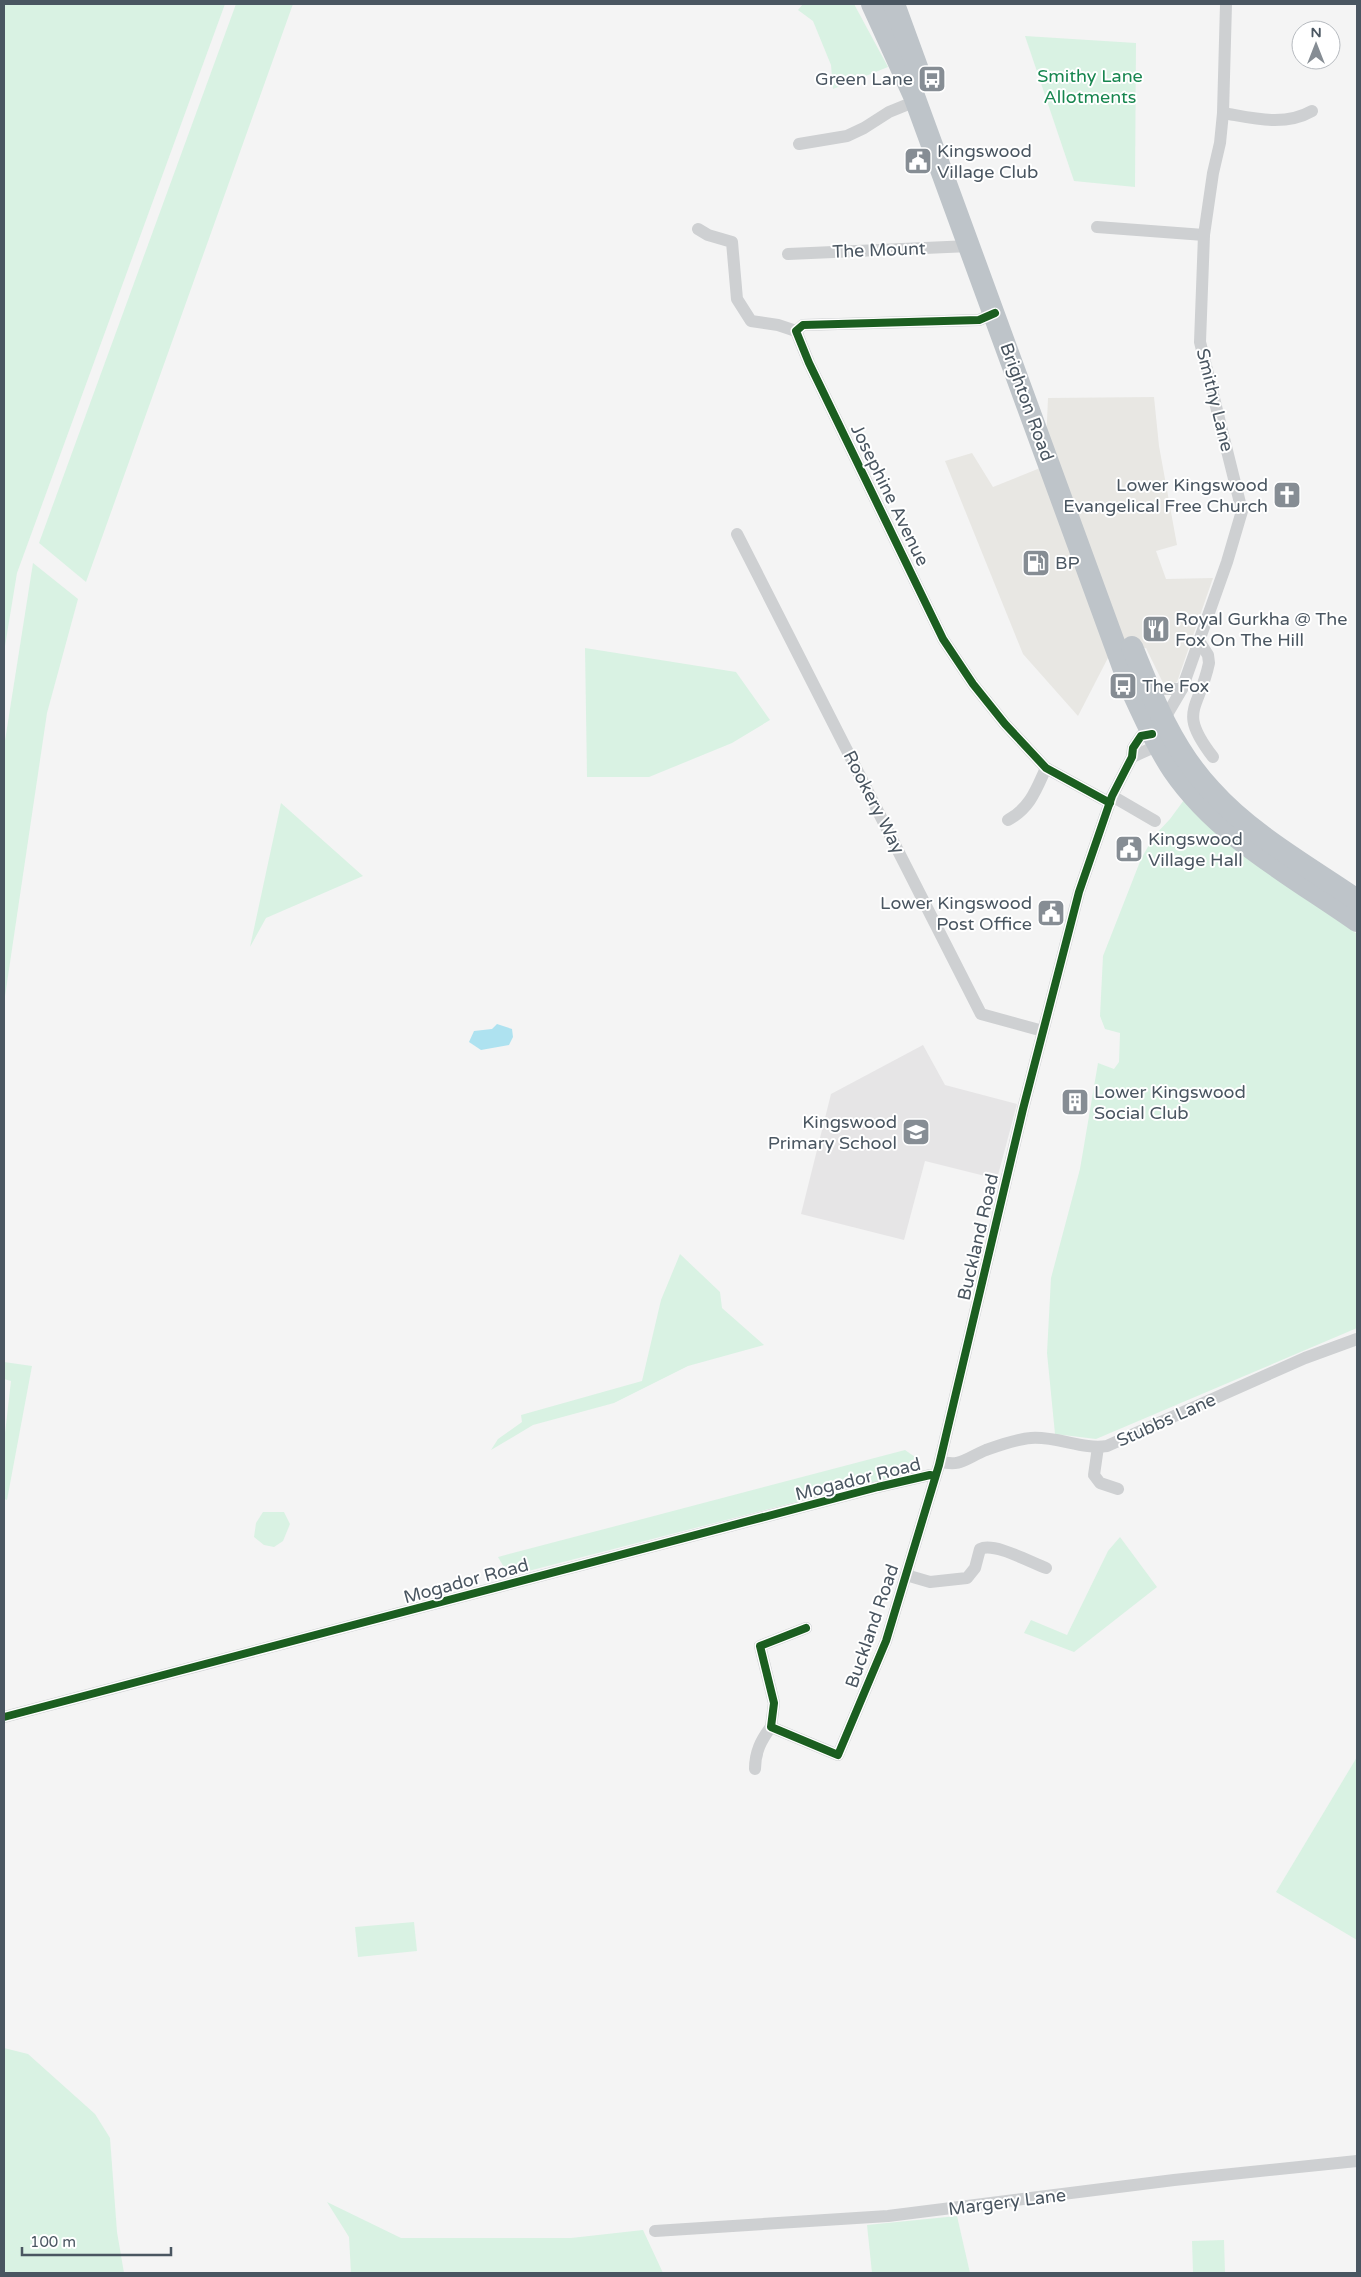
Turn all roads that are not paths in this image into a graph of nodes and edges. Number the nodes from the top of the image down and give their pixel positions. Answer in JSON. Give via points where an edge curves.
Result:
{"nodes":[{"id":1,"x":872,"y":4,"type":"edge"},
{"id":2,"x":894,"y":4,"type":"edge"},
{"id":3,"x":1226,"y":4,"type":"edge"},
{"id":4,"x":916,"y":102,"type":"junction"},
{"id":5,"x":1312,"y":111,"type":"dead end"},
{"id":6,"x":1223,"y":113,"type":"junction"},
{"id":7,"x":799,"y":144,"type":"dead end"},
{"id":8,"x":1097,"y":227,"type":"dead end"},
{"id":9,"x":698,"y":229,"type":"dead end"},
{"id":10,"x":1204,"y":235,"type":"junction"},
{"id":11,"x":970,"y":246,"type":"junction"},
{"id":12,"x":788,"y":254,"type":"dead end"},
{"id":13,"x":994,"y":313,"type":"junction"},
{"id":14,"x":796,"y":332,"type":"junction"},
{"id":15,"x":737,"y":534,"type":"dead end"},
{"id":16,"x":1199,"y":641,"type":"junction"},
{"id":17,"x":1146,"y":683,"type":"junction"},
{"id":18,"x":1182,"y":689,"type":"junction"},
{"id":19,"x":1158,"y":728,"type":"junction"},
{"id":20,"x":1213,"y":756,"type":"dead end"},
{"id":21,"x":1046,"y":768,"type":"junction"},
{"id":22,"x":1111,"y":800,"type":"junction"},
{"id":23,"x":1008,"y":820,"type":"dead end"},
{"id":24,"x":1155,"y":821,"type":"dead end"},
{"id":25,"x":1357,"y":900,"type":"edge"},
{"id":26,"x":1357,"y":921,"type":"edge"},
{"id":27,"x":1043,"y":1031,"type":"junction"},
{"id":28,"x":1357,"y":1339,"type":"edge"},
{"id":29,"x":1098,"y":1447,"type":"junction"},
{"id":30,"x":940,"y":1461,"type":"junction"},
{"id":31,"x":935,"y":1476,"type":"junction"},
{"id":32,"x":1118,"y":1489,"type":"dead end"},
{"id":33,"x":1046,"y":1568,"type":"dead end"},
{"id":34,"x":906,"y":1575,"type":"junction"},
{"id":35,"x":806,"y":1628,"type":"dead end"},
{"id":36,"x":4,"y":1717,"type":"edge"},
{"id":37,"x":771,"y":1726,"type":"junction"},
{"id":38,"x":755,"y":1769,"type":"dead end"},
{"id":39,"x":1357,"y":2161,"type":"edge"},
{"id":40,"x":655,"y":2231,"type":"dead end"}],
"edges":[{"from":1,"to":4,"type":"highway","name":"Brighton Road"},
{"from":2,"to":17,"type":"highway","name":"Brighton Road"},
{"from":3,"to":6,"type":"street","name":"Smithy Lane"},
{"from":4,"to":7,"type":"street","via":[[889,112],[847,136]]},
{"from":4,"to":11,"type":"highway","name":"Brighton Road"},
{"from":5,"to":6,"type":"street","via":[[1289,120],[1273,121]]},
{"from":6,"to":10,"type":"street","name":"Smithy Lane"},
{"from":8,"to":10,"type":"street"},
{"from":9,"to":14,"type":"street","via":[[732,242],[737,299],[751,321],[778,325]]},
{"from":10,"to":16,"type":"street","name":"Smithy Lane","via":[[1200,342],[1242,512],[1228,562]]},
{"from":11,"to":12,"type":"street","name":"The Mount"},
{"from":11,"to":13,"type":"highway","name":"Brighton Road"},
{"from":13,"to":14,"type":"street","via":[[979,320],[803,325]]},
{"from":13,"to":19,"type":"highway","name":"Brighton Road","via":[[1131,689]]},
{"from":14,"to":21,"type":"street","name":"Josephine Avenue","via":[[943,639],[973,684]]},
{"from":15,"to":27,"type":"street","name":"Rookery Way","via":[[981,1014]]},
{"from":16,"to":18,"type":"street","name":"Smithy Lane"},
{"from":16,"to":20,"type":"street","via":[[1209,663],[1192,719],[1202,742]]},
{"from":17,"to":18,"type":"street","via":[[1162,689]]},
{"from":17,"to":19,"type":"highway","name":"Brighton Road"},
{"from":18,"to":19,"type":"street","name":"Smithy Lane"},
{"from":19,"to":22,"type":"street","name":"Buckland Road","via":[[1141,736],[1133,748]]},
{"from":19,"to":25,"type":"highway","name":"Brighton Road","via":[[1227,807]]},
{"from":19,"to":26,"type":"highway","name":"Brighton Road","via":[[1172,770],[1214,818]]},
{"from":21,"to":22,"type":"street","name":"Josephine Avenue"},
{"from":21,"to":23,"type":"street","via":[[1033,799],[1021,813]]},
{"from":22,"to":24,"type":"street","name":"Josephine Avenue"},
{"from":22,"to":27,"type":"street","name":"Buckland Road","via":[[1079,892]]},
{"from":27,"to":30,"type":"street","name":"Buckland Road"},
{"from":28,"to":29,"type":"street","name":"Stubbs Lane","via":[[1305,1358],[1107,1446]]},
{"from":29,"to":30,"type":"street","name":"Stubbs Lane","via":[[1032,1438],[984,1451],[963,1463]]},
{"from":29,"to":32,"type":"street","via":[[1094,1475],[1100,1484]]},
{"from":30,"to":31,"type":"street","name":"Buckland Road"},
{"from":31,"to":34,"type":"street","name":"Buckland Road"},
{"from":31,"to":36,"type":"street","name":"Mogador Road","via":[[869,1490]]},
{"from":33,"to":34,"type":"street","via":[[985,1546],[980,1549],[975,1568],[967,1578],[930,1582]]},
{"from":34,"to":37,"type":"street","name":"Buckland Road","via":[[886,1641],[838,1755]]},
{"from":35,"to":37,"type":"street","via":[[760,1646],[774,1703]]},
{"from":37,"to":38,"type":"street","via":[[755,1756]]},
{"from":39,"to":40,"type":"street","name":"Margery Lane","via":[[888,2216]]}]}
